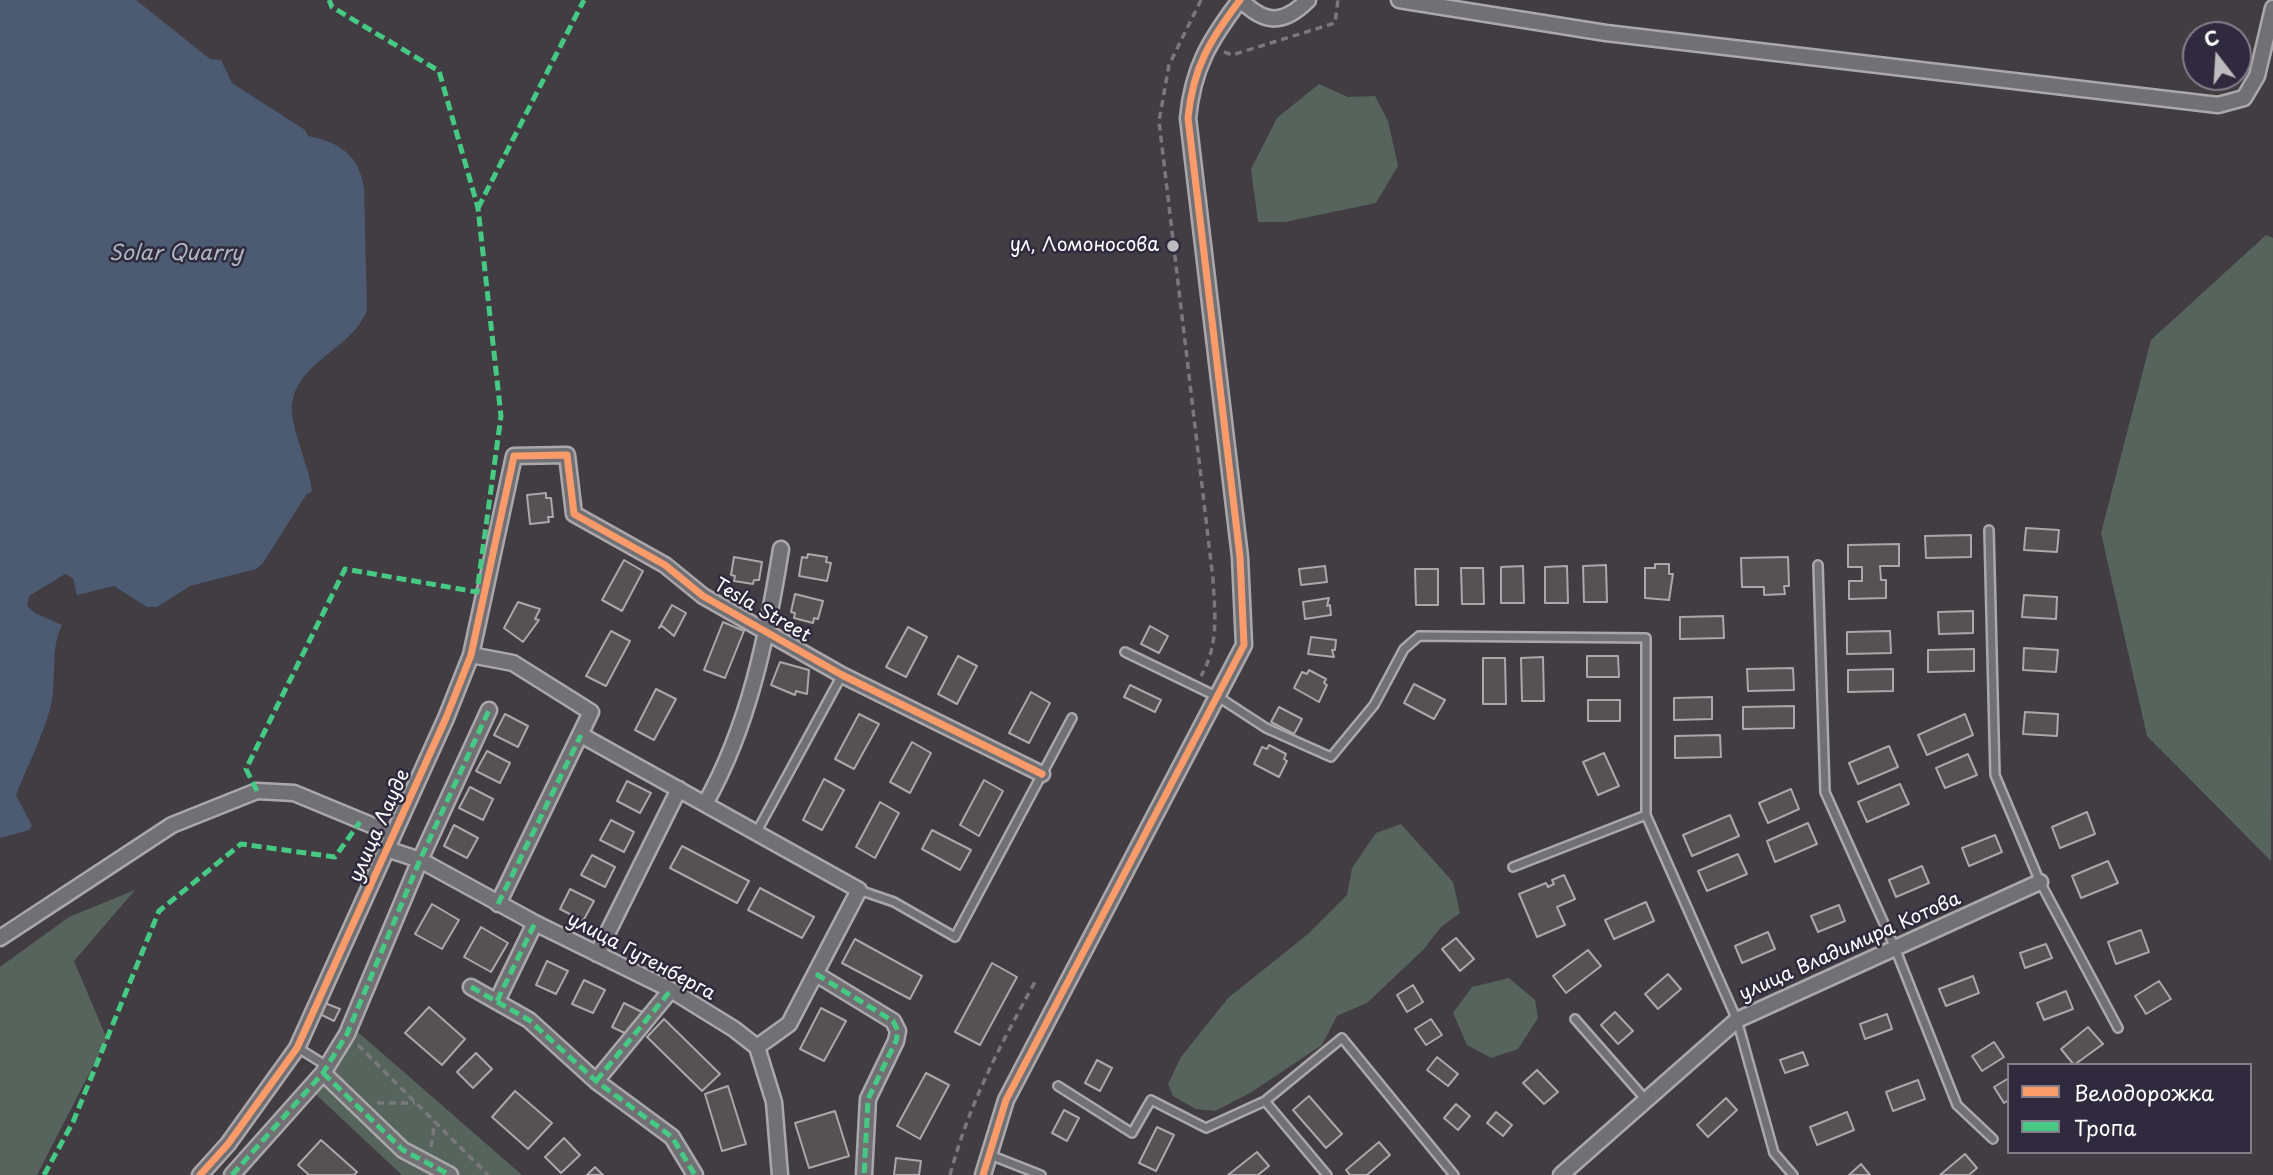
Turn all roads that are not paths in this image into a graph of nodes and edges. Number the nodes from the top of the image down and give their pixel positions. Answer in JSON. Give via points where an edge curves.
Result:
{"nodes":[{"id":1,"x":1240,"y":0,"type":"edge"},
{"id":2,"x":1308,"y":0,"type":"edge"},
{"id":3,"x":1399,"y":0,"type":"edge"},
{"id":4,"x":2273,"y":8,"type":"edge"},
{"id":5,"x":513,"y":456,"type":"joint"},
{"id":6,"x":1989,"y":530,"type":"dead end"},
{"id":7,"x":781,"y":549,"type":"dead end"},
{"id":8,"x":1818,"y":565,"type":"dead end"},
{"id":9,"x":768,"y":633,"type":"junction"},
{"id":10,"x":1125,"y":652,"type":"dead end"},
{"id":11,"x":471,"y":655,"type":"junction"},
{"id":12,"x":842,"y":675,"type":"junction"},
{"id":13,"x":1220,"y":698,"type":"junction"},
{"id":14,"x":489,"y":710,"type":"dead end"},
{"id":15,"x":1072,"y":718,"type":"dead end"},
{"id":16,"x":581,"y":735,"type":"junction"},
{"id":17,"x":1042,"y":774,"type":"junction"},
{"id":18,"x":679,"y":789,"type":"junction"},
{"id":19,"x":705,"y":804,"type":"junction"},
{"id":20,"x":1646,"y":815,"type":"junction"},
{"id":21,"x":756,"y":832,"type":"junction"},
{"id":22,"x":393,"y":834,"type":"junction"},
{"id":23,"x":387,"y":849,"type":"junction"},
{"id":24,"x":420,"y":860,"type":"junction"},
{"id":25,"x":1513,"y":867,"type":"dead end"},
{"id":26,"x":2040,"y":882,"type":"junction"},
{"id":27,"x":859,"y":890,"type":"junction"},
{"id":28,"x":498,"y":904,"type":"junction"},
{"id":29,"x":535,"y":923,"type":"junction"},
{"id":30,"x":0,"y":938,"type":"edge"},
{"id":31,"x":1895,"y":948,"type":"junction"},
{"id":32,"x":597,"y":954,"type":"junction"},
{"id":33,"x":816,"y":974,"type":"junction"},
{"id":34,"x":471,"y":987,"type":"dead end"},
{"id":35,"x":671,"y":990,"type":"junction"},
{"id":36,"x":497,"y":1001,"type":"junction"},
{"id":37,"x":1575,"y":1019,"type":"dead end"},
{"id":38,"x":1737,"y":1020,"type":"junction"},
{"id":39,"x":2119,"y":1028,"type":"dead end"},
{"id":40,"x":757,"y":1047,"type":"junction"},
{"id":41,"x":297,"y":1048,"type":"junction"},
{"id":42,"x":325,"y":1070,"type":"junction"},
{"id":43,"x":596,"y":1082,"type":"junction"},
{"id":44,"x":1058,"y":1086,"type":"dead end"},
{"id":45,"x":1646,"y":1100,"type":"junction"},
{"id":46,"x":1265,"y":1101,"type":"junction"},
{"id":47,"x":1993,"y":1139,"type":"dead end"},
{"id":48,"x":990,"y":1155,"type":"junction"},
{"id":49,"x":1566,"y":1173,"type":"edge"},
{"id":50,"x":200,"y":1175,"type":"edge"},
{"id":51,"x":232,"y":1175,"type":"edge"},
{"id":52,"x":450,"y":1175,"type":"edge"},
{"id":53,"x":695,"y":1175,"type":"edge"},
{"id":54,"x":780,"y":1175,"type":"edge"},
{"id":55,"x":864,"y":1175,"type":"edge"},
{"id":56,"x":983,"y":1175,"type":"edge"},
{"id":57,"x":1041,"y":1175,"type":"edge"},
{"id":58,"x":1327,"y":1175,"type":"edge"},
{"id":59,"x":1454,"y":1175,"type":"edge"},
{"id":60,"x":1793,"y":1175,"type":"edge"}],
"edges":[{"from":1,"to":2,"type":"street","via":[[1254,14],[1274,19],[1293,15]]},
{"from":1,"to":13,"type":"street","via":[[1207,45],[1191,87],[1188,118],[1244,621],[1244,645]]},
{"from":3,"to":4,"type":"street","via":[[1606,33],[2218,105],[2244,98],[2257,76]]},
{"from":5,"to":9,"type":"street","name":"Tesla Street","via":[[567,456],[574,514],[665,565],[703,596]]},
{"from":5,"to":11,"type":"street","name":"улица Лауде"},
{"from":6,"to":26,"type":"lane","via":[[1995,775]]},
{"from":7,"to":9,"type":"street"},
{"from":8,"to":31,"type":"lane","via":[[1825,792]]},
{"from":9,"to":12,"type":"street","name":"Tesla Street"},
{"from":9,"to":19,"type":"street","via":[[728,764]]},
{"from":10,"to":13,"type":"lane"},
{"from":11,"to":16,"type":"street","via":[[513,663],[591,712]]},
{"from":11,"to":22,"type":"street","name":"улица Лауде"},
{"from":12,"to":17,"type":"street","name":"Tesla Street"},
{"from":12,"to":21,"type":"lane"},
{"from":13,"to":20,"type":"lane","via":[[1266,728],[1331,758],[1374,705],[1404,649],[1419,636],[1646,638]]},
{"from":13,"to":48,"type":"street","via":[[1006,1100]]},
{"from":14,"to":24,"type":"street"},
{"from":15,"to":17,"type":"lane"},
{"from":16,"to":18,"type":"street"},
{"from":16,"to":28,"type":"street"},
{"from":17,"to":27,"type":"lane","via":[[955,937],[894,902]]},
{"from":18,"to":19,"type":"street"},
{"from":18,"to":32,"type":"street"},
{"from":19,"to":21,"type":"street"},
{"from":20,"to":25,"type":"lane"},
{"from":20,"to":38,"type":"lane"},
{"from":21,"to":27,"type":"street"},
{"from":22,"to":23,"type":"street","name":"улица Лауде"},
{"from":22,"to":30,"type":"street","via":[[294,793],[257,791],[172,825]]},
{"from":23,"to":24,"type":"street","name":"улица Гутенберга"},
{"from":23,"to":41,"type":"street","name":"улица Лауде"},
{"from":24,"to":28,"type":"street","name":"улица Гутенберга"},
{"from":24,"to":42,"type":"street","via":[[347,1034]]},
{"from":26,"to":31,"type":"street","name":"улица Владимира Котова"},
{"from":26,"to":39,"type":"lane"},
{"from":27,"to":33,"type":"street"},
{"from":28,"to":29,"type":"street","name":"улица Гутенберга"},
{"from":29,"to":32,"type":"street","name":"улица Гутенберга"},
{"from":29,"to":36,"type":"street"},
{"from":31,"to":38,"type":"street","name":"улица Владимира Котова"},
{"from":31,"to":47,"type":"lane","via":[[1957,1105]]},
{"from":32,"to":35,"type":"street","name":"улица Гутенберга"},
{"from":33,"to":40,"type":"street","via":[[789,1024]]},
{"from":33,"to":55,"type":"street","via":[[893,1021],[898,1031],[868,1099]]},
{"from":34,"to":36,"type":"street"},
{"from":35,"to":40,"type":"street","name":"улица Гутенберга"},
{"from":35,"to":43,"type":"street"},
{"from":36,"to":43,"type":"street","via":[[529,1020]]},
{"from":37,"to":45,"type":"lane"},
{"from":38,"to":45,"type":"street","name":"улица Владимира Котова"},
{"from":38,"to":60,"type":"lane","via":[[1774,1153]]},
{"from":40,"to":54,"type":"street","via":[[774,1102]]},
{"from":41,"to":42,"type":"lane"},
{"from":41,"to":50,"type":"street","name":"улица Лауде"},
{"from":42,"to":51,"type":"street"},
{"from":42,"to":52,"type":"street","via":[[403,1150]]},
{"from":43,"to":53,"type":"street","via":[[673,1137]]},
{"from":44,"to":46,"type":"lane","via":[[1132,1133],[1151,1100],[1206,1128]]},
{"from":45,"to":49,"type":"street","name":"улица Владимира Котова"},
{"from":46,"to":58,"type":"lane"},
{"from":46,"to":59,"type":"lane","via":[[1342,1038]]},
{"from":48,"to":56,"type":"street"},
{"from":48,"to":57,"type":"lane"}]}
